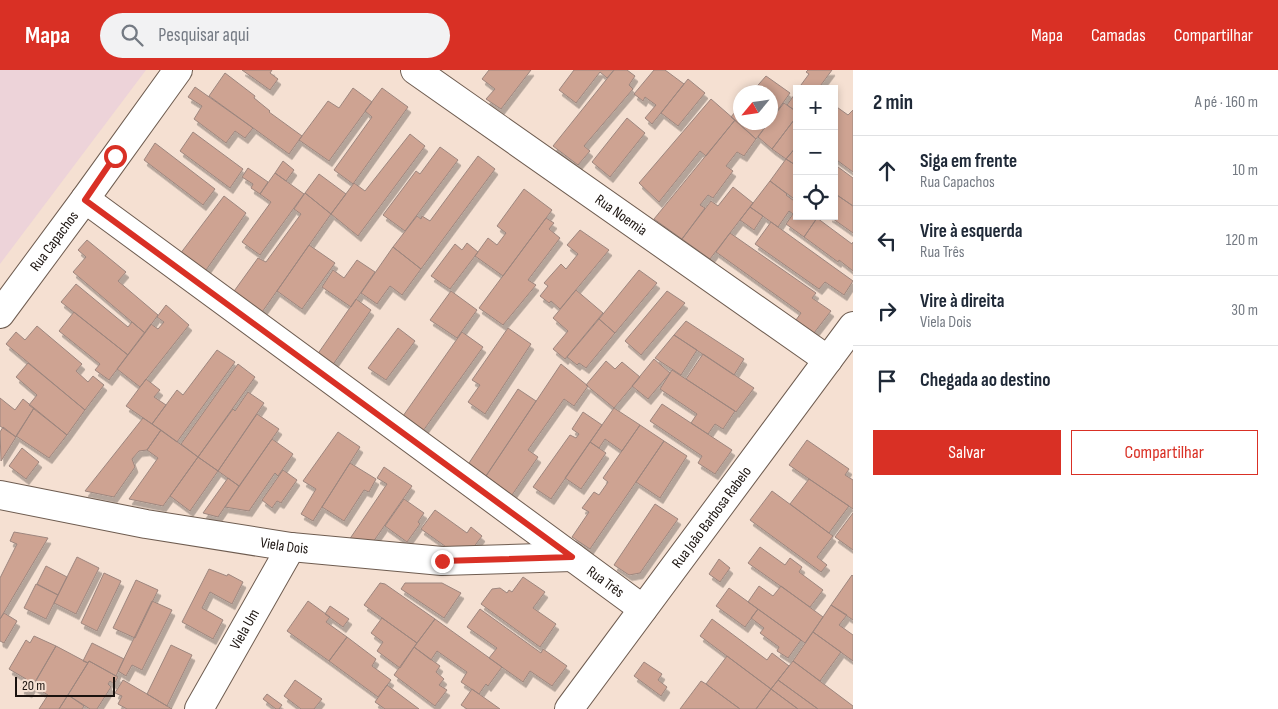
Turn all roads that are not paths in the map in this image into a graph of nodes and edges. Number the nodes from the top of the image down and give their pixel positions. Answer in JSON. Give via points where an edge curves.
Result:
{"nodes":[{"id":1,"x":178,"y":70,"type":"edge"},
{"id":2,"x":414,"y":70,"type":"edge"},
{"id":3,"x":85,"y":200,"type":"junction"},
{"id":4,"x":0,"y":314,"type":"edge"},
{"id":5,"x":853,"y":326,"type":"edge"},
{"id":6,"x":828,"y":360,"type":"junction"},
{"id":7,"x":0,"y":495,"type":"edge"},
{"id":8,"x":291,"y":547,"type":"junction"},
{"id":9,"x":572,"y":557,"type":"junction"},
{"id":10,"x":643,"y":609,"type":"junction"},
{"id":11,"x":199,"y":709,"type":"edge"},
{"id":12,"x":570,"y":709,"type":"edge"}],
"edges":[{"from":1,"to":3,"type":"street","name":"Rua Capachos"},
{"from":2,"to":6,"type":"street","name":"Rua Noemia"},
{"from":3,"to":4,"type":"street","name":"Rua Capachos"},
{"from":3,"to":9,"type":"street","name":"Rua Três"},
{"from":5,"to":6,"type":"street","name":"Rua João Barbosa Rabelo"},
{"from":6,"to":10,"type":"street","name":"Rua João Barbosa Rabelo"},
{"from":7,"to":8,"type":"street","name":"Viela Dois","via":[[146,524]]},
{"from":8,"to":9,"type":"street","name":"Viela Dois","via":[[442,561]]},
{"from":8,"to":11,"type":"street","name":"Viela Um"},
{"from":9,"to":10,"type":"street","name":"Rua Três"},
{"from":10,"to":12,"type":"street","name":"Rua João Barbosa Rabelo"}]}
